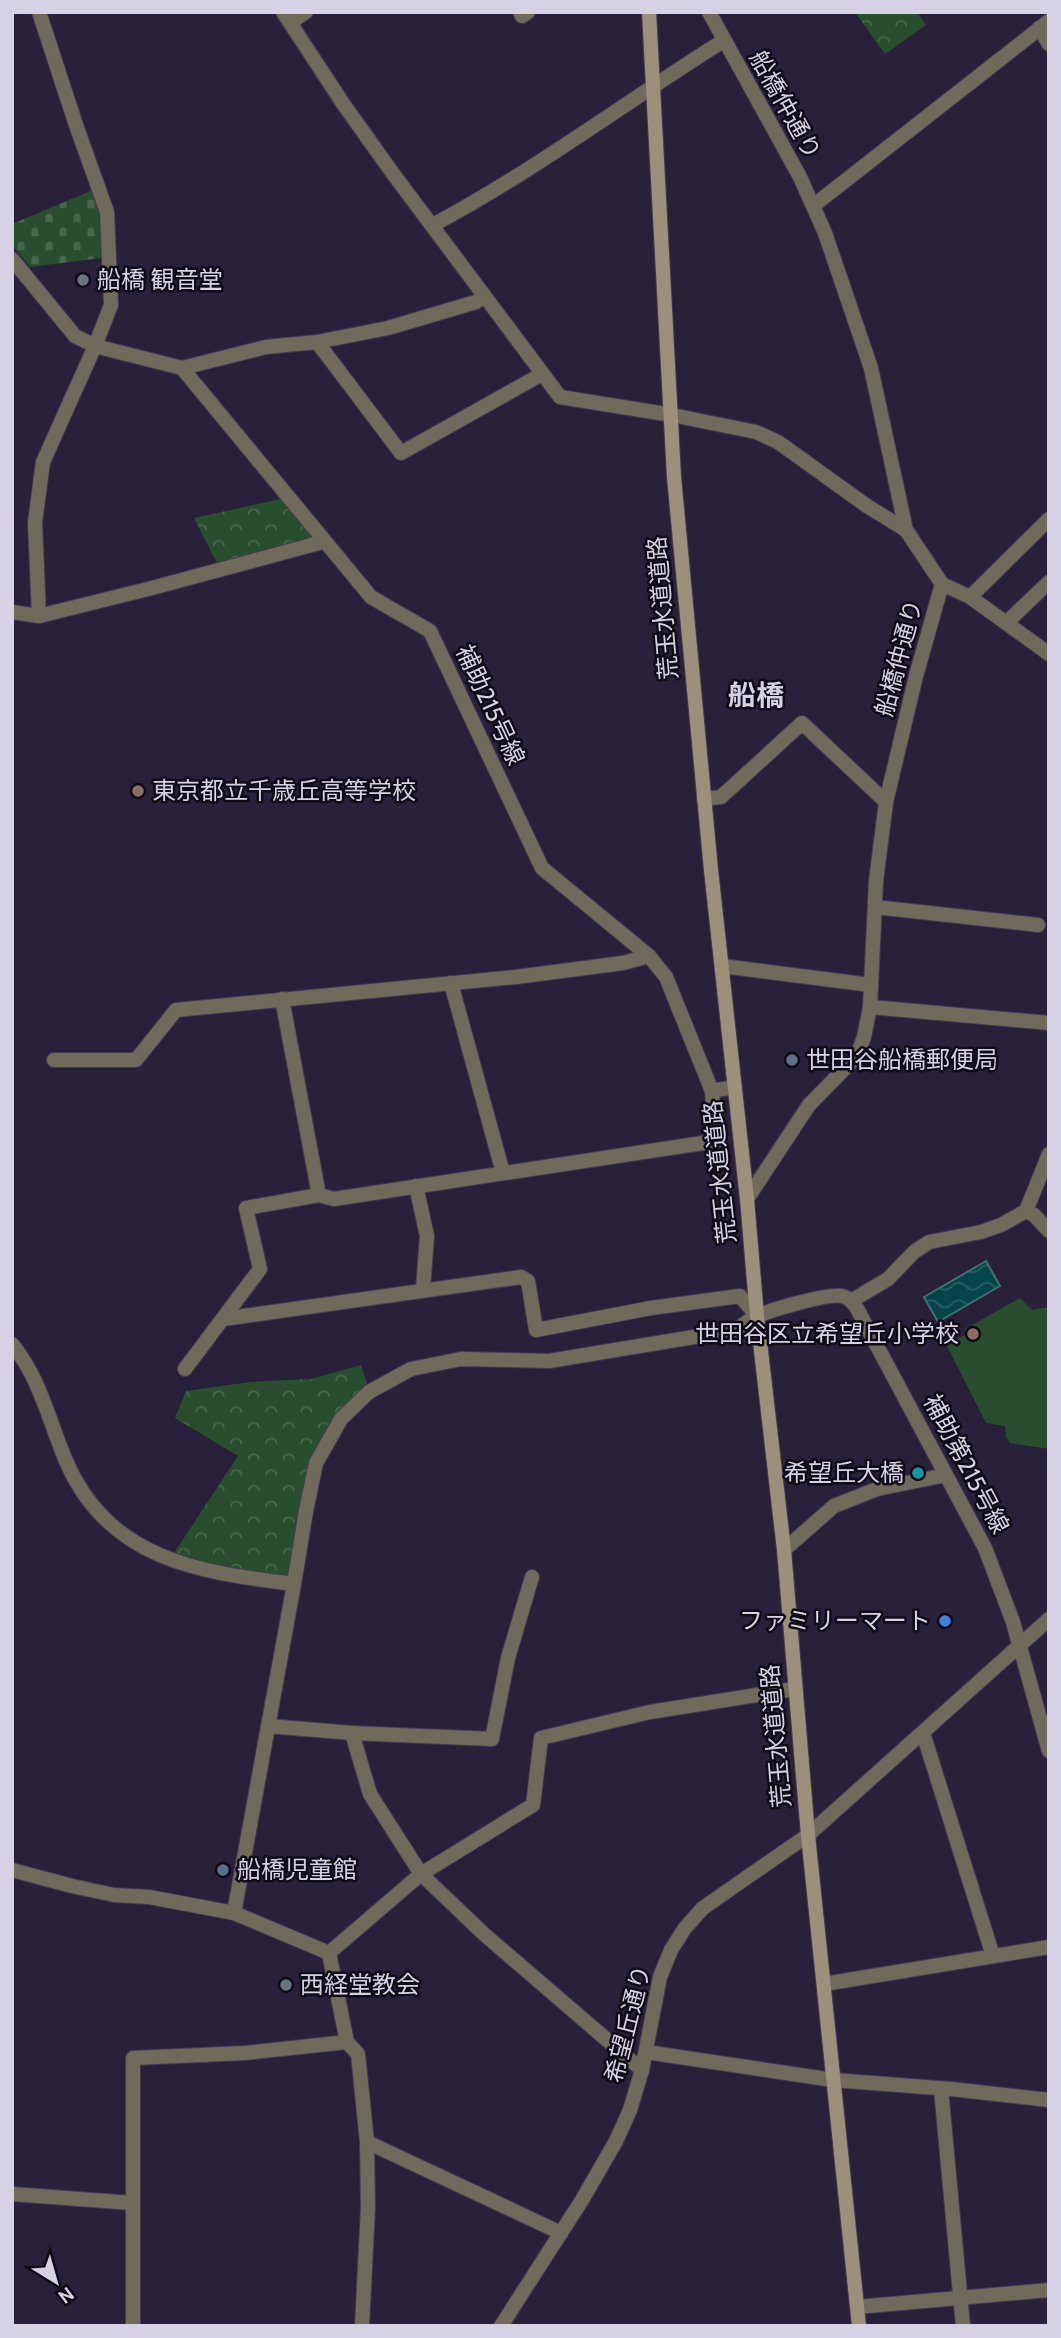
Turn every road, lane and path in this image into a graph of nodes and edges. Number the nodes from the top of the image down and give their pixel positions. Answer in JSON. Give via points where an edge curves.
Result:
{"nodes":[{"id":1,"x":39,"y":12,"type":"edge"},
{"id":2,"x":306,"y":12,"type":"edge"},
{"id":3,"x":520,"y":12,"type":"edge"},
{"id":4,"x":528,"y":12,"type":"edge"},
{"id":5,"x":649,"y":12,"type":"edge"},
{"id":6,"x":709,"y":12,"type":"edge"},
{"id":7,"x":286,"y":18,"type":"edge"},
{"id":8,"x":1044,"y":25,"type":"edge"},
{"id":9,"x":723,"y":41,"type":"junction"},
{"id":10,"x":1049,"y":44,"type":"edge"},
{"id":11,"x":651,"y":87,"type":"junction"},
{"id":12,"x":813,"y":206,"type":"junction"},
{"id":13,"x":433,"y":225,"type":"junction"},
{"id":14,"x":12,"y":259,"type":"edge"},
{"id":15,"x":484,"y":296,"type":"junction"},
{"id":16,"x":317,"y":342,"type":"junction"},
{"id":17,"x":95,"y":346,"type":"junction"},
{"id":18,"x":181,"y":368,"type":"junction"},
{"id":19,"x":542,"y":374,"type":"junction"},
{"id":20,"x":672,"y":415,"type":"junction"},
{"id":21,"x":1049,"y":519,"type":"edge"},
{"id":22,"x":906,"y":530,"type":"junction"},
{"id":23,"x":323,"y":540,"type":"junction"},
{"id":24,"x":1049,"y":582,"type":"edge"},
{"id":25,"x":942,"y":584,"type":"junction"},
{"id":26,"x":970,"y":597,"type":"junction"},
{"id":27,"x":12,"y":612,"type":"edge"},
{"id":28,"x":39,"y":616,"type":"junction"},
{"id":29,"x":1006,"y":623,"type":"junction"},
{"id":30,"x":1049,"y":654,"type":"edge"},
{"id":31,"x":704,"y":799,"type":"junction"},
{"id":32,"x":886,"y":802,"type":"junction"},
{"id":33,"x":875,"y":907,"type":"junction"},
{"id":34,"x":1038,"y":925,"type":"dead end"},
{"id":35,"x":649,"y":956,"type":"junction"},
{"id":36,"x":722,"y":966,"type":"junction"},
{"id":37,"x":451,"y":983,"type":"junction"},
{"id":38,"x":871,"y":985,"type":"junction"},
{"id":39,"x":282,"y":999,"type":"junction"},
{"id":40,"x":870,"y":1007,"type":"junction"},
{"id":41,"x":1049,"y":1023,"type":"edge"},
{"id":42,"x":54,"y":1059,"type":"dead end"},
{"id":43,"x":734,"y":1087,"type":"junction"},
{"id":44,"x":712,"y":1091,"type":"junction"},
{"id":45,"x":740,"y":1137,"type":"junction"},
{"id":46,"x":716,"y":1140,"type":"junction"},
{"id":47,"x":1049,"y":1154,"type":"edge"},
{"id":48,"x":502,"y":1173,"type":"junction"},
{"id":49,"x":416,"y":1186,"type":"junction"},
{"id":50,"x":319,"y":1195,"type":"junction"},
{"id":51,"x":747,"y":1199,"type":"junction"},
{"id":52,"x":1026,"y":1211,"type":"junction"},
{"id":53,"x":1049,"y":1231,"type":"edge"},
{"id":54,"x":423,"y":1289,"type":"junction"},
{"id":55,"x":851,"y":1301,"type":"junction"},
{"id":56,"x":757,"y":1315,"type":"junction"},
{"id":57,"x":223,"y":1319,"type":"junction"},
{"id":58,"x":12,"y":1344,"type":"edge"},
{"id":59,"x":185,"y":1369,"type":"dead end"},
{"id":60,"x":946,"y":1475,"type":"junction"},
{"id":61,"x":784,"y":1550,"type":"junction"},
{"id":62,"x":532,"y":1577,"type":"dead end"},
{"id":63,"x":294,"y":1584,"type":"junction"},
{"id":64,"x":1049,"y":1619,"type":"edge"},
{"id":65,"x":1020,"y":1645,"type":"junction"},
{"id":66,"x":794,"y":1689,"type":"junction"},
{"id":67,"x":268,"y":1726,"type":"junction"},
{"id":68,"x":352,"y":1733,"type":"junction"},
{"id":69,"x":923,"y":1733,"type":"junction"},
{"id":70,"x":1049,"y":1751,"type":"edge"},
{"id":71,"x":808,"y":1835,"type":"junction"},
{"id":72,"x":12,"y":1870,"type":"edge"},
{"id":73,"x":421,"y":1874,"type":"junction"},
{"id":74,"x":234,"y":1913,"type":"junction"},
{"id":75,"x":1049,"y":1947,"type":"edge"},
{"id":76,"x":329,"y":1953,"type":"junction"},
{"id":77,"x":993,"y":1956,"type":"junction"},
{"id":78,"x":824,"y":1984,"type":"junction"},
{"id":79,"x":347,"y":2042,"type":"junction"},
{"id":80,"x":646,"y":2052,"type":"junction"},
{"id":81,"x":642,"y":2070,"type":"junction"},
{"id":82,"x":833,"y":2080,"type":"junction"},
{"id":83,"x":941,"y":2089,"type":"junction"},
{"id":84,"x":1049,"y":2100,"type":"edge"},
{"id":85,"x":367,"y":2142,"type":"junction"},
{"id":86,"x":12,"y":2194,"type":"edge"},
{"id":87,"x":132,"y":2203,"type":"junction"},
{"id":88,"x":561,"y":2233,"type":"junction"},
{"id":89,"x":1049,"y":2290,"type":"edge"},
{"id":90,"x":961,"y":2297,"type":"junction"},
{"id":91,"x":857,"y":2307,"type":"junction"},
{"id":92,"x":133,"y":2326,"type":"edge"},
{"id":93,"x":362,"y":2326,"type":"edge"},
{"id":94,"x":501,"y":2326,"type":"edge"},
{"id":95,"x":859,"y":2326,"type":"edge"},
{"id":96,"x":963,"y":2326,"type":"edge"}],
"edges":[{"from":1,"to":17,"type":"street","via":[[107,212],[111,305]]},
{"from":2,"to":7,"type":"street"},
{"from":3,"to":4,"type":"street","via":[[522,16]]},
{"from":5,"to":11,"type":"main road","name":"荒玉水道道路"},
{"from":6,"to":9,"type":"street","name":"船橋仲通り"},
{"from":7,"to":13,"type":"street"},
{"from":8,"to":10,"type":"street"},
{"from":8,"to":12,"type":"street"},
{"from":9,"to":11,"type":"street"},
{"from":9,"to":12,"type":"street","name":"船橋仲通り"},
{"from":11,"to":13,"type":"street","via":[[524,174]]},
{"from":11,"to":20,"type":"main road","name":"荒玉水道道路"},
{"from":12,"to":22,"type":"street","name":"船橋仲通り","via":[[866,349]]},
{"from":13,"to":15,"type":"street"},
{"from":14,"to":17,"type":"street","via":[[75,336]]},
{"from":15,"to":16,"type":"street","via":[[387,328]]},
{"from":15,"to":19,"type":"street"},
{"from":16,"to":18,"type":"street","via":[[266,347]]},
{"from":16,"to":19,"type":"street","via":[[401,453]]},
{"from":17,"to":18,"type":"street"},
{"from":17,"to":28,"type":"street","via":[[43,462],[34,522]]},
{"from":18,"to":23,"type":"street","name":"補助215号線"},
{"from":19,"to":20,"type":"street","via":[[561,397]]},
{"from":20,"to":22,"type":"street","via":[[756,432],[778,442]]},
{"from":20,"to":31,"type":"main road","name":"荒玉水道道路"},
{"from":21,"to":26,"type":"street"},
{"from":22,"to":25,"type":"street","name":"船橋仲通り"},
{"from":23,"to":28,"type":"street"},
{"from":23,"to":35,"type":"street","name":"補助215号線","via":[[371,597],[430,631],[542,868]]},
{"from":24,"to":29,"type":"street"},
{"from":25,"to":26,"type":"street"},
{"from":25,"to":32,"type":"street","name":"船橋仲通り"},
{"from":26,"to":29,"type":"street"},
{"from":27,"to":28,"type":"street"},
{"from":29,"to":30,"type":"street"},
{"from":31,"to":32,"type":"street","via":[[722,797],[802,723]]},
{"from":31,"to":36,"type":"main road","name":"荒玉水道道路"},
{"from":32,"to":33,"type":"street","name":"船橋仲通り"},
{"from":33,"to":34,"type":"street"},
{"from":33,"to":38,"type":"street","name":"船橋仲通り"},
{"from":35,"to":37,"type":"street"},
{"from":35,"to":44,"type":"street","name":"補助215号線","via":[[666,977]]},
{"from":36,"to":38,"type":"street"},
{"from":36,"to":43,"type":"main road","name":"荒玉水道道路"},
{"from":37,"to":39,"type":"street"},
{"from":37,"to":48,"type":"street"},
{"from":38,"to":40,"type":"street","name":"船橋仲通り"},
{"from":39,"to":42,"type":"street","via":[[176,1010],[136,1059]]},
{"from":39,"to":50,"type":"street"},
{"from":40,"to":41,"type":"street"},
{"from":40,"to":51,"type":"street","name":"船橋仲通り","via":[[857,1056],[809,1105]]},
{"from":43,"to":44,"type":"street"},
{"from":43,"to":45,"type":"main road","name":"荒玉水道道路"},
{"from":44,"to":46,"type":"street","name":"補助215号線"},
{"from":45,"to":46,"type":"street"},
{"from":45,"to":51,"type":"main road","name":"荒玉水道道路"},
{"from":46,"to":48,"type":"street"},
{"from":47,"to":52,"type":"street"},
{"from":48,"to":49,"type":"street"},
{"from":49,"to":50,"type":"street","via":[[334,1199]]},
{"from":49,"to":54,"type":"street","via":[[427,1236]]},
{"from":50,"to":57,"type":"street","via":[[246,1208],[260,1269]]},
{"from":51,"to":56,"type":"main road","name":"荒玉水道道路"},
{"from":52,"to":53,"type":"street"},
{"from":52,"to":55,"type":"street","via":[[991,1229],[929,1242],[888,1279]]},
{"from":54,"to":56,"type":"street","via":[[521,1277],[528,1281],[536,1330],[740,1296]]},
{"from":54,"to":57,"type":"street"},
{"from":55,"to":56,"type":"street","via":[[838,1295]]},
{"from":55,"to":60,"type":"street","name":"補助第215号線"},
{"from":56,"to":61,"type":"main road","name":"荒玉水道道路"},
{"from":56,"to":63,"type":"street","via":[[736,1330],[585,1356],[549,1361],[461,1359],[411,1369],[369,1392],[341,1419],[316,1463]]},
{"from":57,"to":59,"type":"street"},
{"from":58,"to":63,"type":"street","via":[[32,1374],[79,1487],[94,1508],[127,1537],[169,1561]]},
{"from":60,"to":61,"type":"street","via":[[877,1489],[834,1506]]},
{"from":60,"to":65,"type":"street","name":"補助第215号線","via":[[985,1548]]},
{"from":61,"to":66,"type":"main road","name":"荒玉水道道路"},
{"from":62,"to":68,"type":"street","via":[[508,1658],[492,1739]]},
{"from":63,"to":67,"type":"street"},
{"from":64,"to":65,"type":"street","name":"希望丘通り"},
{"from":65,"to":69,"type":"street","name":"希望丘通り"},
{"from":65,"to":70,"type":"street","name":"補助第215号線"},
{"from":66,"to":71,"type":"main road","name":"荒玉水道道路"},
{"from":66,"to":73,"type":"street","via":[[650,1712],[541,1738],[533,1805]]},
{"from":67,"to":68,"type":"street"},
{"from":67,"to":74,"type":"street"},
{"from":68,"to":73,"type":"street","via":[[370,1794]]},
{"from":69,"to":71,"type":"street","name":"希望丘通り"},
{"from":69,"to":77,"type":"street"},
{"from":71,"to":78,"type":"main road","name":"荒玉水道道路"},
{"from":71,"to":80,"type":"street","name":"希望丘通り","via":[[703,1908],[685,1928],[660,1977]]},
{"from":72,"to":74,"type":"street","via":[[114,1895]]},
{"from":73,"to":76,"type":"street"},
{"from":73,"to":81,"type":"street"},
{"from":74,"to":76,"type":"street"},
{"from":75,"to":77,"type":"street"},
{"from":76,"to":79,"type":"street"},
{"from":77,"to":78,"type":"street"},
{"from":78,"to":82,"type":"main road","name":"荒玉水道道路"},
{"from":79,"to":85,"type":"street","via":[[358,2054]]},
{"from":79,"to":87,"type":"street","via":[[132,2058]]},
{"from":80,"to":81,"type":"street","name":"希望丘通り"},
{"from":80,"to":82,"type":"street"},
{"from":81,"to":88,"type":"street","name":"希望丘通り","via":[[616,2141]]},
{"from":82,"to":83,"type":"street"},
{"from":82,"to":91,"type":"main road","name":"荒玉水道道路"},
{"from":83,"to":84,"type":"street"},
{"from":83,"to":90,"type":"street"},
{"from":85,"to":88,"type":"street"},
{"from":85,"to":93,"type":"street"},
{"from":86,"to":87,"type":"street"},
{"from":87,"to":92,"type":"street"},
{"from":88,"to":94,"type":"street","name":"希望丘通り"},
{"from":89,"to":90,"type":"street"},
{"from":90,"to":91,"type":"street"},
{"from":90,"to":96,"type":"street"},
{"from":91,"to":95,"type":"main road","name":"荒玉水道道路"}]}
